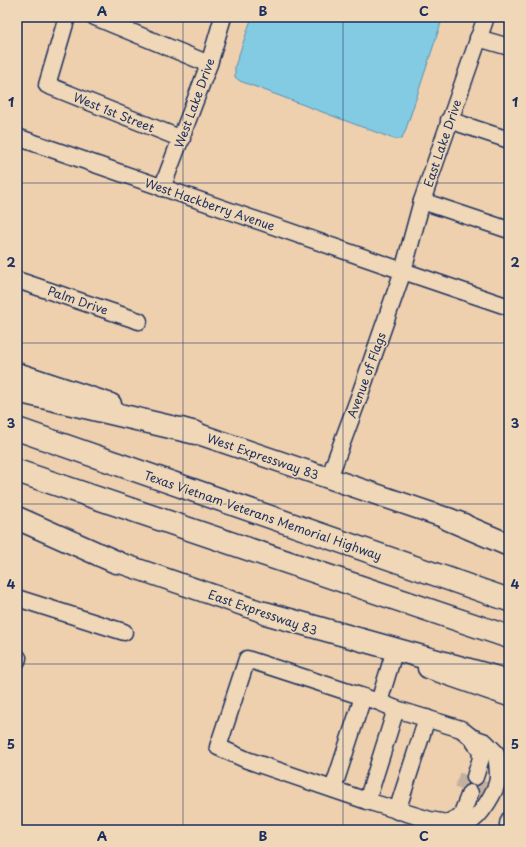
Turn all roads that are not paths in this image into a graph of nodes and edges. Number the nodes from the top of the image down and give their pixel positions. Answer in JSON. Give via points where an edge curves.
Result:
{"nodes":[{"id":1,"x":67,"y":17,"type":"edge"},
{"id":2,"x":95,"y":17,"type":"edge"},
{"id":3,"x":223,"y":17,"type":"edge"},
{"id":4,"x":486,"y":17,"type":"edge"},
{"id":5,"x":478,"y":38,"type":"junction"},
{"id":6,"x":509,"y":47,"type":"edge"},
{"id":7,"x":209,"y":64,"type":"junction"},
{"id":8,"x":449,"y":120,"type":"junction"},
{"id":9,"x":17,"y":137,"type":"edge"},
{"id":10,"x":182,"y":139,"type":"junction"},
{"id":11,"x":509,"y":140,"type":"edge"},
{"id":12,"x":162,"y":188,"type":"junction"},
{"id":13,"x":422,"y":201,"type":"junction"},
{"id":14,"x":509,"y":230,"type":"edge"},
{"id":15,"x":403,"y":271,"type":"junction"},
{"id":16,"x":17,"y":280,"type":"edge"},
{"id":17,"x":509,"y":307,"type":"edge"},
{"id":18,"x":139,"y":321,"type":"dead end"},
{"id":19,"x":17,"y":373,"type":"edge"},
{"id":20,"x":17,"y":391,"type":"edge"},
{"id":21,"x":17,"y":429,"type":"edge"},
{"id":22,"x":196,"y":433,"type":"junction"},
{"id":23,"x":17,"y":471,"type":"edge"},
{"id":24,"x":329,"y":478,"type":"junction"},
{"id":25,"x":17,"y":518,"type":"edge"},
{"id":26,"x":448,"y":518,"type":"junction"},
{"id":27,"x":17,"y":528,"type":"edge"},
{"id":28,"x":509,"y":539,"type":"edge"},
{"id":29,"x":509,"y":545,"type":"edge"},
{"id":30,"x":116,"y":562,"type":"junction"},
{"id":31,"x":17,"y":598,"type":"edge"},
{"id":32,"x":509,"y":600,"type":"edge"},
{"id":33,"x":265,"y":613,"type":"junction"},
{"id":34,"x":124,"y":632,"type":"dead end"},
{"id":35,"x":509,"y":637,"type":"edge"},
{"id":36,"x":393,"y":656,"type":"junction"},
{"id":37,"x":17,"y":657,"type":"edge"},
{"id":38,"x":17,"y":661,"type":"edge"},
{"id":39,"x":509,"y":681,"type":"edge"},
{"id":40,"x":509,"y":696,"type":"edge"},
{"id":41,"x":363,"y":697,"type":"junction"},
{"id":42,"x":379,"y":702,"type":"junction"},
{"id":43,"x":396,"y":709,"type":"junction"},
{"id":44,"x":427,"y":718,"type":"junction"},
{"id":45,"x":471,"y":737,"type":"junction"},
{"id":46,"x":333,"y":790,"type":"junction"},
{"id":47,"x":367,"y":801,"type":"junction"},
{"id":48,"x":397,"y":811,"type":"junction"},
{"id":49,"x":454,"y":819,"type":"junction"},
{"id":50,"x":509,"y":820,"type":"edge"},
{"id":51,"x":509,"y":824,"type":"edge"}],
"edges":[{"from":1,"to":10,"type":"street","name":"West 1st Street","via":[[47,85]]},
{"from":2,"to":7,"type":"street"},
{"from":3,"to":7,"type":"street","name":"West Lake Drive"},
{"from":4,"to":5,"type":"street","name":"East Lake Drive"},
{"from":5,"to":6,"type":"street"},
{"from":5,"to":8,"type":"street","name":"East Lake Drive"},
{"from":7,"to":10,"type":"street","name":"West Lake Drive"},
{"from":8,"to":11,"type":"street"},
{"from":8,"to":13,"type":"street","name":"East Lake Drive"},
{"from":9,"to":12,"type":"street","name":"West Hackberry Avenue"},
{"from":10,"to":12,"type":"street","name":"West Lake Drive"},
{"from":12,"to":15,"type":"street","name":"West Hackberry Avenue"},
{"from":13,"to":14,"type":"street"},
{"from":13,"to":15,"type":"street","name":"East Lake Drive"},
{"from":15,"to":17,"type":"street","name":"West Hackberry Avenue"},
{"from":15,"to":24,"type":"street","name":"Avenue of Flags"},
{"from":16,"to":18,"type":"street","name":"Palm Drive"},
{"from":19,"to":22,"type":"main road","name":"West Expressway 83"},
{"from":20,"to":22,"type":"highway"},
{"from":21,"to":32,"type":"highway","name":"Texas Vietnam Veterans Memorial Highway"},
{"from":22,"to":24,"type":"main road","name":"West Expressway 83"},
{"from":23,"to":35,"type":"highway"},
{"from":24,"to":26,"type":"main road","name":"West Expressway 83"},
{"from":25,"to":30,"type":"highway"},
{"from":26,"to":28,"type":"main road","name":"West Expressway 83"},
{"from":26,"to":29,"type":"highway"},
{"from":27,"to":30,"type":"main road","name":"East Expressway 83"},
{"from":30,"to":33,"type":"main road","name":"East Expressway 83"},
{"from":31,"to":34,"type":"street"},
{"from":33,"to":36,"type":"main road","name":"East Expressway 83"},
{"from":33,"to":39,"type":"highway"},
{"from":36,"to":40,"type":"main road","name":"East Expressway 83"},
{"from":36,"to":42,"type":"street"},
{"from":37,"to":38,"type":"street"},
{"from":41,"to":42,"type":"street"},
{"from":41,"to":46,"type":"street"},
{"from":41,"to":46,"type":"street","via":[[247,659],[244,666],[218,747],[247,760]]},
{"from":42,"to":43,"type":"street"},
{"from":43,"to":44,"type":"street"},
{"from":43,"to":47,"type":"street"},
{"from":44,"to":45,"type":"street","via":[[461,730]]},
{"from":44,"to":48,"type":"street"},
{"from":45,"to":49,"type":"street","via":[[480,750],[481,758],[475,786],[457,809]]},
{"from":45,"to":49,"type":"street","via":[[485,742],[496,753],[498,779],[490,799],[476,817],[469,823],[458,826]]},
{"from":46,"to":47,"type":"street"},
{"from":47,"to":48,"type":"street"},
{"from":48,"to":49,"type":"street","via":[[430,820]]},
{"from":50,"to":51,"type":"street"}]}
